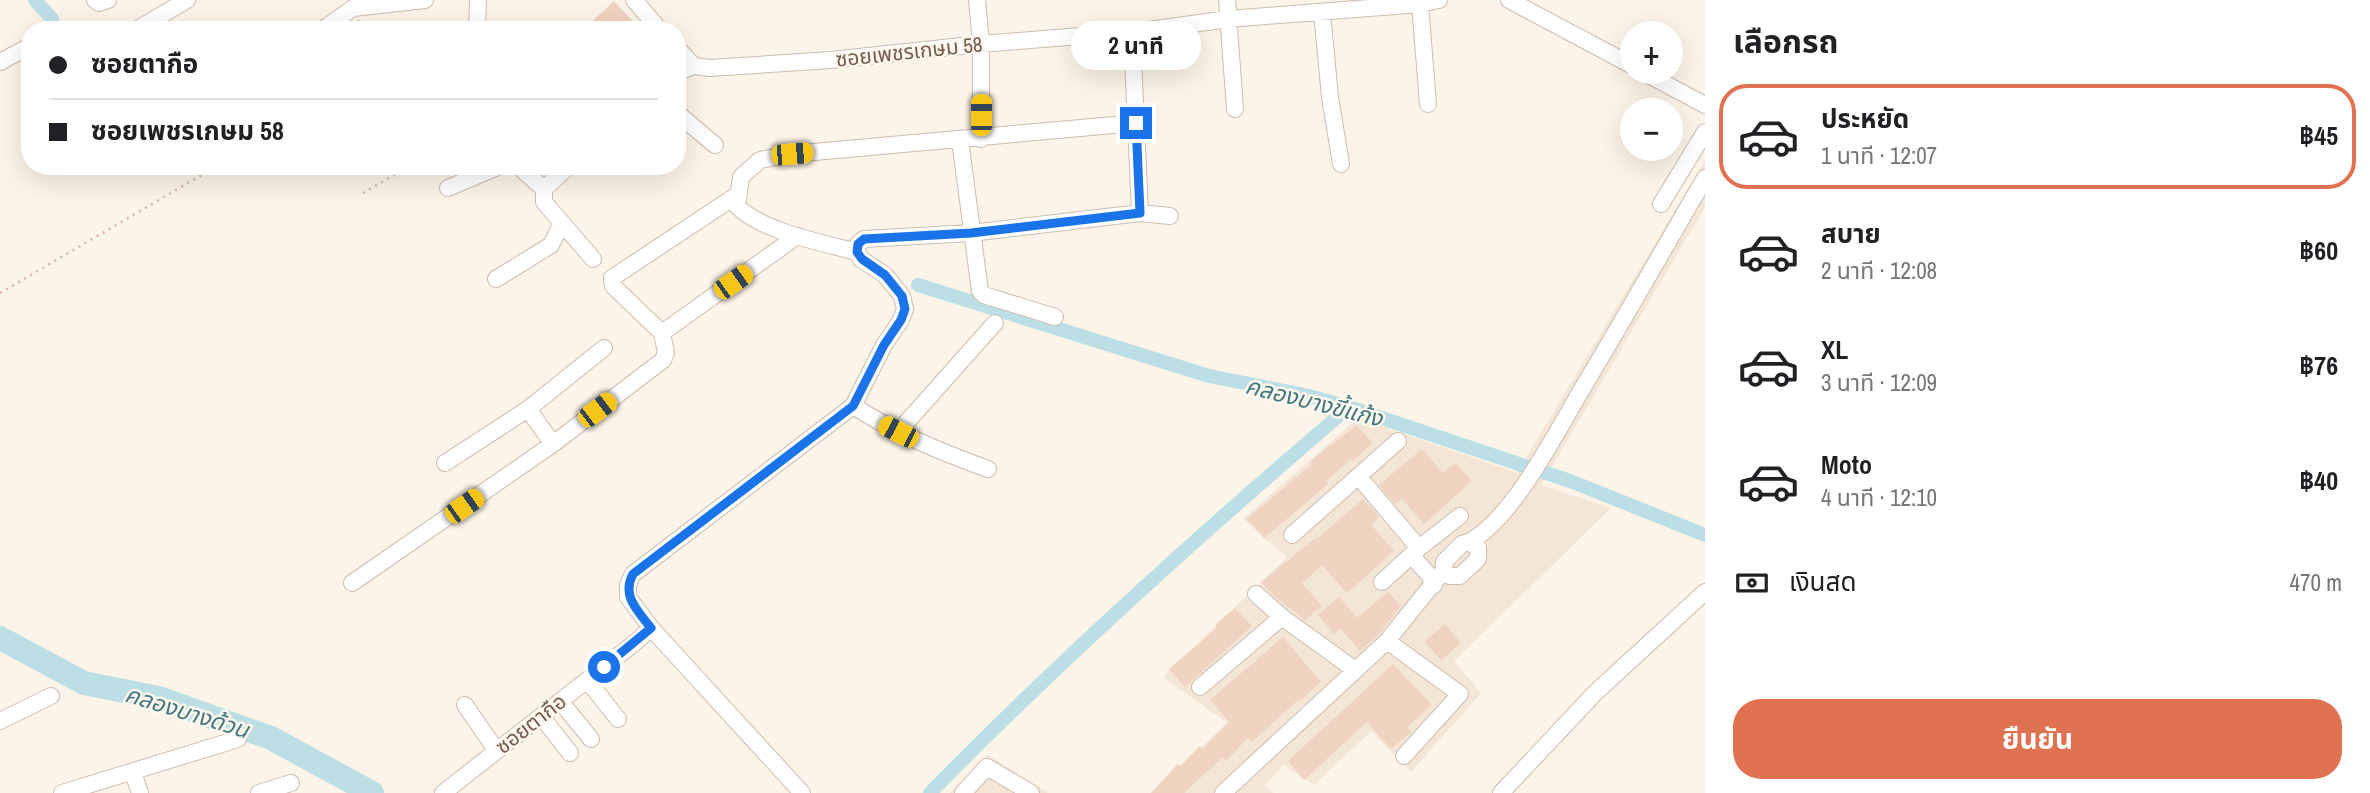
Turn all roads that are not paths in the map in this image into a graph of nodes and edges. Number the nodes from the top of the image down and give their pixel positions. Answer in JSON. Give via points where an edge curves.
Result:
{"nodes":[{"id":1,"x":95,"y":0,"type":"edge"},
{"id":2,"x":108,"y":0,"type":"edge"},
{"id":3,"x":187,"y":0,"type":"edge"},
{"id":4,"x":425,"y":0,"type":"edge"},
{"id":5,"x":478,"y":0,"type":"edge"},
{"id":6,"x":634,"y":0,"type":"edge"},
{"id":7,"x":977,"y":0,"type":"edge"},
{"id":8,"x":1227,"y":0,"type":"edge"},
{"id":9,"x":1439,"y":0,"type":"edge"},
{"id":10,"x":1509,"y":0,"type":"edge"},
{"id":11,"x":349,"y":4,"type":"edge"},
{"id":12,"x":1420,"y":4,"type":"junction"},
{"id":13,"x":1322,"y":12,"type":"junction"},
{"id":14,"x":1228,"y":19,"type":"junction"},
{"id":15,"x":151,"y":21,"type":"edge"},
{"id":16,"x":331,"y":21,"type":"edge"},
{"id":17,"x":478,"y":21,"type":"edge"},
{"id":18,"x":652,"y":21,"type":"edge"},
{"id":19,"x":1142,"y":31,"type":"junction"},
{"id":20,"x":981,"y":44,"type":"junction"},
{"id":21,"x":21,"y":51,"type":"edge"},
{"id":22,"x":686,"y":58,"type":"edge"},
{"id":23,"x":1620,"y":59,"type":"edge"},
{"id":24,"x":0,"y":62,"type":"edge"},
{"id":25,"x":694,"y":66,"type":"junction"},
{"id":26,"x":686,"y":69,"type":"edge"},
{"id":27,"x":1666,"y":84,"type":"edge"},
{"id":28,"x":1428,"y":104,"type":"dead end"},
{"id":29,"x":1705,"y":105,"type":"edge"},
{"id":30,"x":1235,"y":109,"type":"dead end"},
{"id":31,"x":686,"y":121,"type":"edge"},
{"id":32,"x":1136,"y":123,"type":"junction"},
{"id":33,"x":1705,"y":132,"type":"edge"},
{"id":34,"x":981,"y":139,"type":"junction"},
{"id":35,"x":960,"y":140,"type":"junction"},
{"id":36,"x":715,"y":145,"type":"dead end"},
{"id":37,"x":1340,"y":164,"type":"dead end"},
{"id":38,"x":479,"y":175,"type":"edge"},
{"id":39,"x":528,"y":175,"type":"edge"},
{"id":40,"x":560,"y":175,"type":"edge"},
{"id":41,"x":1705,"y":178,"type":"edge"},
{"id":42,"x":448,"y":188,"type":"dead end"},
{"id":43,"x":544,"y":190,"type":"junction"},
{"id":44,"x":737,"y":195,"type":"junction"},
{"id":45,"x":1661,"y":204,"type":"dead end"},
{"id":46,"x":1140,"y":213,"type":"junction"},
{"id":47,"x":1170,"y":216,"type":"dead end"},
{"id":48,"x":562,"y":223,"type":"junction"},
{"id":49,"x":971,"y":233,"type":"junction"},
{"id":50,"x":797,"y":236,"type":"junction"},
{"id":51,"x":857,"y":252,"type":"junction"},
{"id":52,"x":593,"y":259,"type":"dead end"},
{"id":53,"x":496,"y":279,"type":"dead end"},
{"id":54,"x":1055,"y":317,"type":"dead end"},
{"id":55,"x":995,"y":323,"type":"dead end"},
{"id":56,"x":663,"y":333,"type":"junction"},
{"id":57,"x":604,"y":348,"type":"dead end"},
{"id":58,"x":853,"y":406,"type":"junction"},
{"id":59,"x":528,"y":409,"type":"junction"},
{"id":60,"x":898,"y":432,"type":"junction"},
{"id":61,"x":1398,"y":441,"type":"dead end"},
{"id":62,"x":553,"y":444,"type":"junction"},
{"id":63,"x":445,"y":463,"type":"dead end"},
{"id":64,"x":988,"y":469,"type":"dead end"},
{"id":65,"x":1358,"y":476,"type":"junction"},
{"id":66,"x":1460,"y":516,"type":"dead end"},
{"id":67,"x":1292,"y":535,"type":"dead end"},
{"id":68,"x":1477,"y":542,"type":"junction"},
{"id":69,"x":1415,"y":551,"type":"junction"},
{"id":70,"x":1442,"y":578,"type":"junction"},
{"id":71,"x":1382,"y":582,"type":"dead end"},
{"id":72,"x":352,"y":583,"type":"dead end"},
{"id":73,"x":1705,"y":592,"type":"edge"},
{"id":74,"x":1256,"y":594,"type":"dead end"},
{"id":75,"x":1282,"y":617,"type":"junction"},
{"id":76,"x":651,"y":628,"type":"junction"},
{"id":77,"x":1387,"y":641,"type":"junction"},
{"id":78,"x":1355,"y":670,"type":"junction"},
{"id":79,"x":587,"y":680,"type":"junction"},
{"id":80,"x":1200,"y":687,"type":"dead end"},
{"id":81,"x":51,"y":696,"type":"dead end"},
{"id":82,"x":560,"y":701,"type":"junction"},
{"id":83,"x":465,"y":705,"type":"dead end"},
{"id":84,"x":541,"y":716,"type":"junction"},
{"id":85,"x":618,"y":719,"type":"dead end"},
{"id":86,"x":0,"y":721,"type":"edge"},
{"id":87,"x":591,"y":738,"type":"dead end"},
{"id":88,"x":237,"y":739,"type":"dead end"},
{"id":89,"x":496,"y":750,"type":"junction"},
{"id":90,"x":570,"y":753,"type":"dead end"},
{"id":91,"x":1404,"y":756,"type":"dead end"},
{"id":92,"x":133,"y":773,"type":"junction"},
{"id":93,"x":291,"y":783,"type":"dead end"},
{"id":94,"x":62,"y":793,"type":"edge"},
{"id":95,"x":140,"y":793,"type":"edge"},
{"id":96,"x":259,"y":793,"type":"edge"},
{"id":97,"x":443,"y":793,"type":"edge"},
{"id":98,"x":802,"y":793,"type":"edge"},
{"id":99,"x":963,"y":793,"type":"edge"},
{"id":100,"x":1031,"y":793,"type":"edge"},
{"id":101,"x":1223,"y":793,"type":"edge"},
{"id":102,"x":1501,"y":793,"type":"edge"}],
"edges":[{"from":1,"to":2,"type":"street"},
{"from":3,"to":15,"type":"street"},
{"from":4,"to":11,"type":"street"},
{"from":5,"to":17,"type":"street"},
{"from":6,"to":18,"type":"street"},
{"from":7,"to":20,"type":"street"},
{"from":8,"to":14,"type":"street"},
{"from":9,"to":12,"type":"street","name":"ซอยเพชรเกษม 58"},
{"from":10,"to":23,"type":"street"},
{"from":11,"to":16,"type":"street"},
{"from":12,"to":13,"type":"street","name":"ซอยเพชรเกษม 58"},
{"from":12,"to":28,"type":"street"},
{"from":13,"to":14,"type":"street","name":"ซอยเพชรเกษม 58"},
{"from":13,"to":37,"type":"street"},
{"from":14,"to":19,"type":"street","name":"ซอยเพชรเกษม 58"},
{"from":14,"to":30,"type":"street"},
{"from":19,"to":20,"type":"street","name":"ซอยเพชรเกษม 58"},
{"from":19,"to":32,"type":"street","via":[[1133,59]]},
{"from":20,"to":25,"type":"street","name":"ซอยเพชรเกษม 58","via":[[831,60]]},
{"from":20,"to":34,"type":"street"},
{"from":21,"to":24,"type":"street"},
{"from":22,"to":25,"type":"street"},
{"from":25,"to":26,"type":"street","name":"ซอยเพชรเกษม 58"},
{"from":27,"to":29,"type":"street"},
{"from":31,"to":36,"type":"street"},
{"from":32,"to":34,"type":"street"},
{"from":32,"to":46,"type":"street"},
{"from":33,"to":45,"type":"street"},
{"from":34,"to":35,"type":"street"},
{"from":35,"to":44,"type":"street","via":[[760,160],[741,177]]},
{"from":35,"to":49,"type":"street"},
{"from":38,"to":42,"type":"street"},
{"from":39,"to":43,"type":"street"},
{"from":40,"to":43,"type":"street"},
{"from":41,"to":68,"type":"street","via":[[1553,439],[1514,498]]},
{"from":43,"to":48,"type":"street","via":[[544,202]]},
{"from":44,"to":50,"type":"street","via":[[737,206],[744,213]]},
{"from":44,"to":56,"type":"street","via":[[612,278],[613,286]]},
{"from":46,"to":47,"type":"street"},
{"from":46,"to":49,"type":"street"},
{"from":48,"to":52,"type":"street"},
{"from":48,"to":53,"type":"street","via":[[551,245]]},
{"from":49,"to":51,"type":"street","via":[[864,239]]},
{"from":49,"to":54,"type":"street","via":[[984,295]]},
{"from":50,"to":51,"type":"street"},
{"from":50,"to":56,"type":"street"},
{"from":51,"to":58,"type":"street","via":[[885,275],[902,296],[905,309]]},
{"from":55,"to":60,"type":"street"},
{"from":56,"to":62,"type":"street","via":[[663,360]]},
{"from":57,"to":59,"type":"street"},
{"from":58,"to":60,"type":"street"},
{"from":58,"to":76,"type":"street","via":[[633,574],[628,597]]},
{"from":59,"to":62,"type":"street"},
{"from":59,"to":63,"type":"street"},
{"from":60,"to":64,"type":"street"},
{"from":61,"to":65,"type":"street"},
{"from":62,"to":72,"type":"street"},
{"from":65,"to":67,"type":"street"},
{"from":65,"to":69,"type":"street"},
{"from":66,"to":69,"type":"street"},
{"from":68,"to":70,"type":"street","via":[[1462,544],[1446,558]]},
{"from":68,"to":70,"type":"street","via":[[1478,559],[1463,574]]},
{"from":69,"to":70,"type":"street","via":[[1429,575]]},
{"from":69,"to":71,"type":"street"},
{"from":70,"to":77,"type":"street"},
{"from":73,"to":102,"type":"street","via":[[1595,692]]},
{"from":74,"to":75,"type":"street"},
{"from":75,"to":78,"type":"street"},
{"from":75,"to":80,"type":"street"},
{"from":76,"to":79,"type":"street","name":"ซอยตากือ"},
{"from":76,"to":98,"type":"street"},
{"from":77,"to":78,"type":"street"},
{"from":77,"to":91,"type":"street","via":[[1460,694]]},
{"from":78,"to":101,"type":"street"},
{"from":79,"to":82,"type":"street","name":"ซอยตากือ"},
{"from":79,"to":85,"type":"street"},
{"from":81,"to":86,"type":"street"},
{"from":82,"to":84,"type":"street","name":"ซอยตากือ"},
{"from":82,"to":87,"type":"street"},
{"from":83,"to":89,"type":"street"},
{"from":84,"to":89,"type":"street","name":"ซอยตากือ"},
{"from":84,"to":90,"type":"street"},
{"from":88,"to":92,"type":"street"},
{"from":89,"to":97,"type":"street","name":"ซอยตากือ"},
{"from":92,"to":94,"type":"street"},
{"from":92,"to":95,"type":"street"},
{"from":93,"to":96,"type":"street"},
{"from":99,"to":100,"type":"street","via":[[987,767]]}]}
